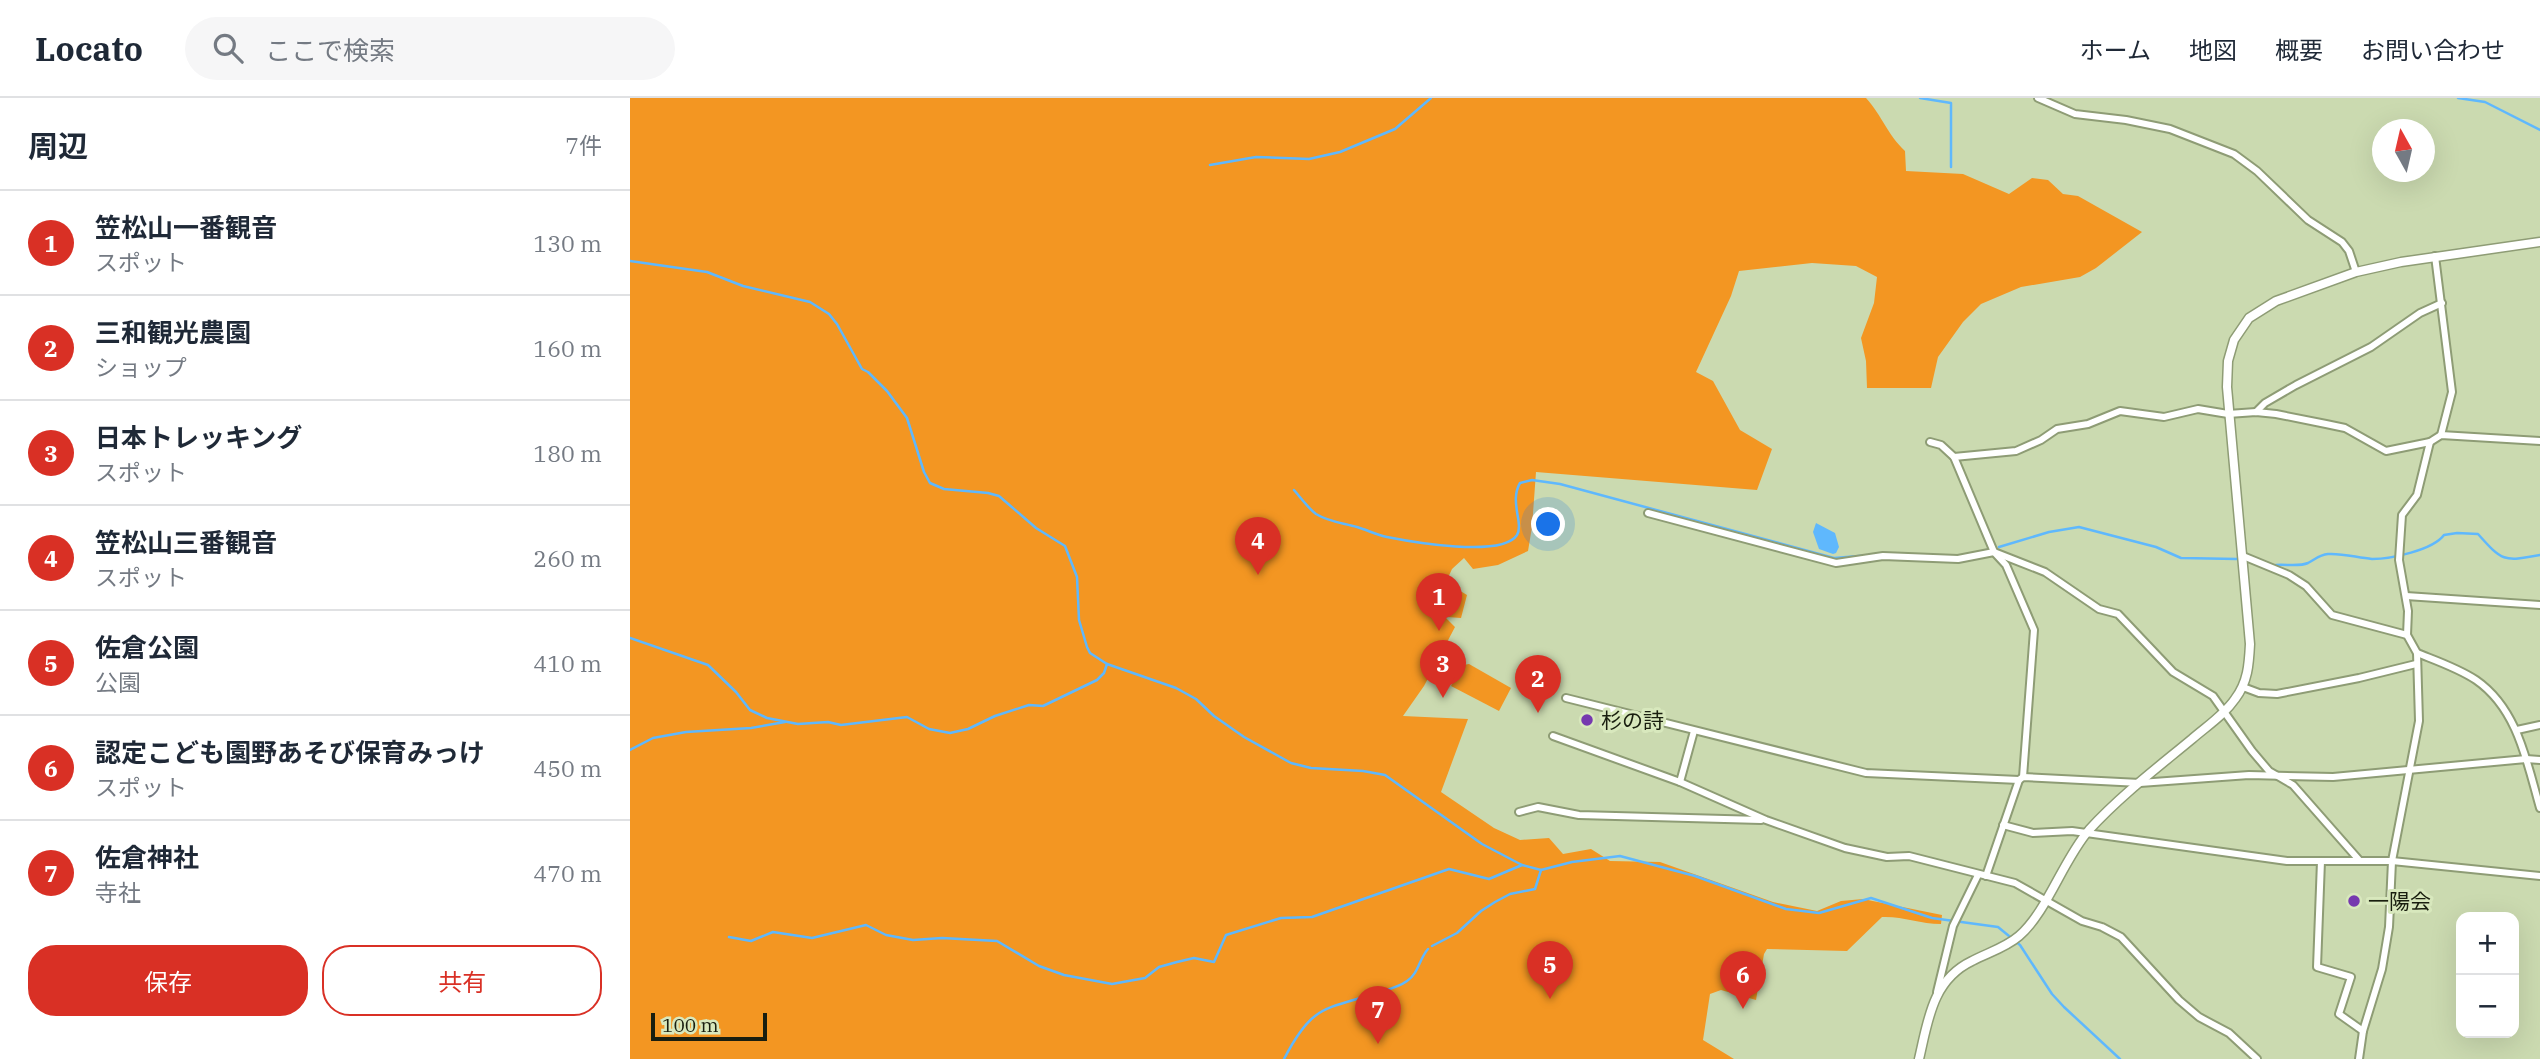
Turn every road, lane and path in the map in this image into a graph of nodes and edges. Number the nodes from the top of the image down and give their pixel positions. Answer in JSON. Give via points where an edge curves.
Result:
{"nodes":[{"id":1,"x":2038,"y":98,"type":"edge"},
{"id":2,"x":2540,"y":242,"type":"edge"},
{"id":3,"x":2435,"y":256,"type":"junction"},
{"id":4,"x":2356,"y":272,"type":"junction"},
{"id":5,"x":2442,"y":303,"type":"junction"},
{"id":6,"x":2256,"y":412,"type":"junction"},
{"id":7,"x":2228,"y":414,"type":"junction"},
{"id":8,"x":2441,"y":435,"type":"junction"},
{"id":9,"x":2540,"y":440,"type":"edge"},
{"id":10,"x":1930,"y":442,"type":"dead end"},
{"id":11,"x":2430,"y":442,"type":"junction"},
{"id":12,"x":1954,"y":457,"type":"junction"},
{"id":13,"x":1648,"y":513,"type":"dead end"},
{"id":14,"x":1994,"y":552,"type":"junction"},
{"id":15,"x":2243,"y":556,"type":"junction"},
{"id":16,"x":2406,"y":596,"type":"junction"},
{"id":17,"x":2540,"y":605,"type":"edge"},
{"id":18,"x":2407,"y":635,"type":"junction"},
{"id":19,"x":2417,"y":653,"type":"junction"},
{"id":20,"x":2416,"y":664,"type":"junction"},
{"id":21,"x":2243,"y":687,"type":"junction"},
{"id":22,"x":1566,"y":698,"type":"dead end"},
{"id":23,"x":2225,"y":711,"type":"junction"},
{"id":24,"x":2540,"y":725,"type":"edge"},
{"id":25,"x":2517,"y":730,"type":"junction"},
{"id":26,"x":1694,"y":731,"type":"junction"},
{"id":27,"x":1553,"y":736,"type":"dead end"},
{"id":28,"x":2526,"y":759,"type":"junction"},
{"id":29,"x":2540,"y":760,"type":"edge"},
{"id":30,"x":2411,"y":769,"type":"junction"},
{"id":31,"x":2282,"y":777,"type":"junction"},
{"id":32,"x":2021,"y":779,"type":"junction"},
{"id":33,"x":1680,"y":782,"type":"junction"},
{"id":34,"x":2140,"y":783,"type":"junction"},
{"id":35,"x":2540,"y":808,"type":"edge"},
{"id":36,"x":1519,"y":812,"type":"dead end"},
{"id":37,"x":1766,"y":820,"type":"junction"},
{"id":38,"x":2003,"y":825,"type":"junction"},
{"id":39,"x":2087,"y":833,"type":"junction"},
{"id":40,"x":2359,"y":860,"type":"junction"},
{"id":41,"x":2320,"y":861,"type":"junction"},
{"id":42,"x":2392,"y":861,"type":"junction"},
{"id":43,"x":1978,"y":875,"type":"junction"},
{"id":44,"x":1986,"y":876,"type":"junction"},
{"id":45,"x":2540,"y":876,"type":"edge"},
{"id":46,"x":2045,"y":898,"type":"junction"},
{"id":47,"x":1937,"y":992,"type":"junction"},
{"id":48,"x":2363,"y":1031,"type":"junction"},
{"id":49,"x":1919,"y":1059,"type":"edge"},
{"id":50,"x":2257,"y":1059,"type":"edge"},
{"id":51,"x":2359,"y":1059,"type":"edge"}],
"edges":[{"from":1,"to":4,"type":"street","via":[[2075,114],[2170,130],[2234,154],[2308,220],[2342,242]]},
{"from":2,"to":3,"type":"street"},
{"from":3,"to":4,"type":"street"},
{"from":3,"to":5,"type":"street"},
{"from":4,"to":7,"type":"street","via":[[2276,301],[2249,318],[2234,340],[2228,361]]},
{"from":5,"to":6,"type":"street","via":[[2371,347],[2296,384]]},
{"from":5,"to":8,"type":"street","via":[[2452,392]]},
{"from":6,"to":7,"type":"street"},
{"from":6,"to":11,"type":"street","via":[[2345,429],[2386,451]]},
{"from":7,"to":12,"type":"street","via":[[2198,410],[2164,417],[2120,411],[2088,424],[2057,429],[2016,451]]},
{"from":7,"to":15,"type":"street"},
{"from":8,"to":9,"type":"street"},
{"from":8,"to":11,"type":"street"},
{"from":10,"to":12,"type":"street"},
{"from":11,"to":16,"type":"street","via":[[2417,495],[2402,515],[2399,570]]},
{"from":12,"to":14,"type":"street"},
{"from":13,"to":14,"type":"street","via":[[1836,563],[1883,556],[1958,559]]},
{"from":14,"to":23,"type":"street","via":[[2045,572],[2099,609],[2118,614],[2173,671],[2213,696]]},
{"from":14,"to":32,"type":"street","via":[[2006,565],[2034,630]]},
{"from":15,"to":18,"type":"street","via":[[2306,586],[2332,615]]},
{"from":15,"to":21,"type":"street","via":[[2249,644]]},
{"from":16,"to":17,"type":"street"},
{"from":16,"to":18,"type":"street"},
{"from":18,"to":19,"type":"street"},
{"from":19,"to":20,"type":"street"},
{"from":19,"to":25,"type":"street","via":[[2476,680],[2497,700]]},
{"from":20,"to":21,"type":"street","via":[[2277,694]]},
{"from":20,"to":30,"type":"street","via":[[2419,721]]},
{"from":21,"to":23,"type":"street"},
{"from":22,"to":26,"type":"street"},
{"from":23,"to":31,"type":"street","via":[[2269,771]]},
{"from":23,"to":34,"type":"street"},
{"from":24,"to":25,"type":"street"},
{"from":25,"to":28,"type":"street"},
{"from":26,"to":32,"type":"street","via":[[1866,773]]},
{"from":26,"to":33,"type":"street"},
{"from":27,"to":33,"type":"street"},
{"from":28,"to":29,"type":"street"},
{"from":28,"to":30,"type":"street"},
{"from":28,"to":35,"type":"street"},
{"from":30,"to":31,"type":"street"},
{"from":30,"to":42,"type":"street"},
{"from":31,"to":34,"type":"street"},
{"from":31,"to":40,"type":"street"},
{"from":32,"to":34,"type":"street"},
{"from":32,"to":38,"type":"street"},
{"from":33,"to":37,"type":"street"},
{"from":34,"to":39,"type":"street"},
{"from":36,"to":37,"type":"street","via":[[1538,807],[1579,815]]},
{"from":37,"to":43,"type":"street","via":[[1844,848],[1887,857],[1909,856]]},
{"from":38,"to":39,"type":"street","via":[[2033,833]]},
{"from":38,"to":44,"type":"street"},
{"from":39,"to":41,"type":"street","via":[[2287,861]]},
{"from":39,"to":46,"type":"street"},
{"from":40,"to":41,"type":"street"},
{"from":40,"to":42,"type":"street"},
{"from":41,"to":48,"type":"street","via":[[2317,967],[2351,977],[2339,1014]]},
{"from":42,"to":45,"type":"street"},
{"from":42,"to":48,"type":"street","via":[[2382,969]]},
{"from":43,"to":44,"type":"street"},
{"from":43,"to":47,"type":"street","via":[[1957,919]]},
{"from":44,"to":46,"type":"street","via":[[2015,883]]},
{"from":46,"to":47,"type":"street","via":[[2019,936],[1960,967]]},
{"from":46,"to":50,"type":"street","via":[[2082,921],[2121,937],[2179,1000]]},
{"from":47,"to":49,"type":"street"},
{"from":48,"to":51,"type":"street"}]}
